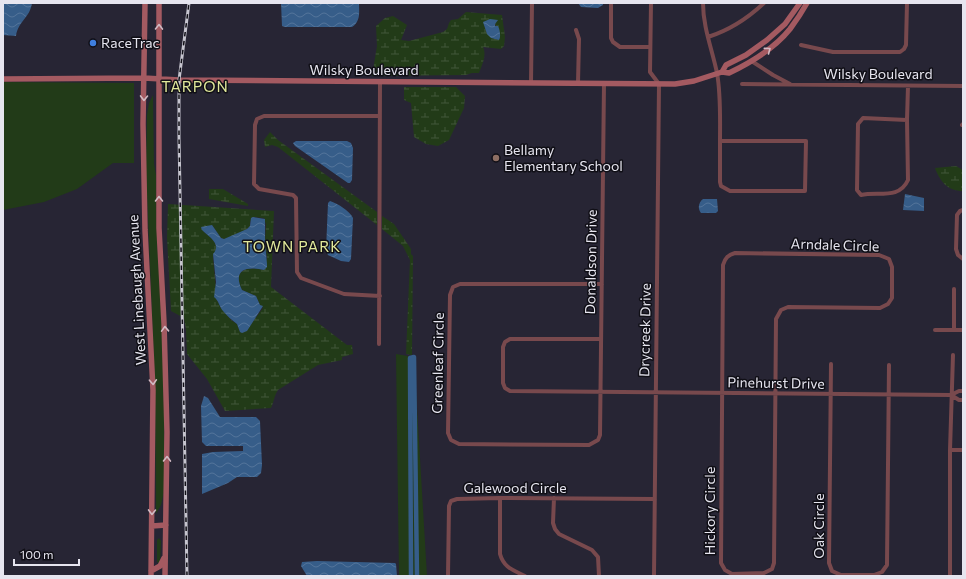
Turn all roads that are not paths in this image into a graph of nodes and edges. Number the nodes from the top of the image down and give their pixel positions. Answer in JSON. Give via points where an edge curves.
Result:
{"nodes":[{"id":1,"x":145,"y":3,"type":"edge"},
{"id":2,"x":159,"y":3,"type":"edge"},
{"id":3,"x":532,"y":3,"type":"edge"},
{"id":4,"x":611,"y":3,"type":"edge"},
{"id":5,"x":651,"y":3,"type":"edge"},
{"id":6,"x":703,"y":3,"type":"edge"},
{"id":7,"x":764,"y":3,"type":"edge"},
{"id":8,"x":800,"y":3,"type":"edge"},
{"id":9,"x":807,"y":3,"type":"edge"},
{"id":10,"x":907,"y":3,"type":"edge"},
{"id":11,"x":576,"y":30,"type":"dead end"},
{"id":12,"x":708,"y":37,"type":"junction"},
{"id":13,"x":801,"y":46,"type":"dead end"},
{"id":14,"x":650,"y":47,"type":"junction"},
{"id":15,"x":753,"y":62,"type":"junction"},
{"id":16,"x":720,"y":73,"type":"junction"},
{"id":17,"x":144,"y":78,"type":"junction"},
{"id":18,"x":3,"y":79,"type":"edge"},
{"id":19,"x":159,"y":79,"type":"junction"},
{"id":20,"x":380,"y":82,"type":"junction"},
{"id":21,"x":531,"y":83,"type":"junction"},
{"id":22,"x":578,"y":83,"type":"junction"},
{"id":23,"x":604,"y":83,"type":"junction"},
{"id":24,"x":659,"y":84,"type":"junction"},
{"id":25,"x":742,"y":84,"type":"dead end"},
{"id":26,"x":792,"y":85,"type":"junction"},
{"id":27,"x":908,"y":86,"type":"junction"},
{"id":28,"x":963,"y":86,"type":"edge"},
{"id":29,"x":379,"y":116,"type":"junction"},
{"id":30,"x":907,"y":120,"type":"junction"},
{"id":31,"x":720,"y":141,"type":"junction"},
{"id":32,"x":963,"y":210,"type":"edge"},
{"id":33,"x":963,"y":259,"type":"edge"},
{"id":34,"x":602,"y":284,"type":"junction"},
{"id":35,"x":954,"y":289,"type":"dead end"},
{"id":36,"x":380,"y":296,"type":"junction"},
{"id":37,"x":936,"y":330,"type":"dead end"},
{"id":38,"x":954,"y":330,"type":"junction"},
{"id":39,"x":963,"y":330,"type":"edge"},
{"id":40,"x":601,"y":339,"type":"junction"},
{"id":41,"x":379,"y":344,"type":"dead end"},
{"id":42,"x":953,"y":356,"type":"dead end"},
{"id":43,"x":831,"y":364,"type":"dead end"},
{"id":44,"x":888,"y":365,"type":"dead end"},
{"id":45,"x":963,"y":391,"type":"edge"},
{"id":46,"x":601,"y":392,"type":"junction"},
{"id":47,"x":656,"y":392,"type":"junction"},
{"id":48,"x":722,"y":393,"type":"junction"},
{"id":49,"x":776,"y":394,"type":"junction"},
{"id":50,"x":831,"y":394,"type":"junction"},
{"id":51,"x":888,"y":395,"type":"junction"},
{"id":52,"x":951,"y":395,"type":"junction"},
{"id":53,"x":963,"y":400,"type":"edge"},
{"id":54,"x":598,"y":440,"type":"joint"},
{"id":55,"x":950,"y":450,"type":"junction"},
{"id":56,"x":963,"y":450,"type":"edge"},
{"id":57,"x":500,"y":498,"type":"junction"},
{"id":58,"x":554,"y":498,"type":"junction"},
{"id":59,"x":655,"y":499,"type":"junction"},
{"id":60,"x":152,"y":526,"type":"junction"},
{"id":61,"x":166,"y":526,"type":"junction"},
{"id":62,"x":166,"y":554,"type":"junction"},
{"id":63,"x":151,"y":574,"type":"edge"},
{"id":64,"x":165,"y":576,"type":"edge"},
{"id":65,"x":448,"y":576,"type":"edge"},
{"id":66,"x":525,"y":576,"type":"edge"},
{"id":67,"x":599,"y":576,"type":"edge"},
{"id":68,"x":654,"y":576,"type":"edge"},
{"id":69,"x":950,"y":576,"type":"edge"}],
"edges":[{"from":1,"to":17,"type":"main road","name":"West Linebaugh Avenue"},
{"from":19,"to":2,"type":"main road","name":"West Linebaugh Avenue","one_way":true},
{"from":3,"to":21,"type":"street"},
{"from":4,"to":14,"type":"street","via":[[612,42],[620,47]]},
{"from":5,"to":14,"type":"street"},
{"from":6,"to":12,"type":"street","via":[[704,26]]},
{"from":7,"to":12,"type":"street","via":[[739,24]]},
{"from":8,"to":16,"type":"main road","via":[[785,24],[767,40],[726,65]]},
{"from":15,"to":9,"type":"main road","name":"Wilsky Boulevard","one_way":true,"via":[[774,46],[790,29]]},
{"from":10,"to":13,"type":"street","via":[[906,45],[900,52],[833,52]]},
{"from":11,"to":22,"type":"street","via":[[579,39]]},
{"from":12,"to":16,"type":"street"},
{"from":14,"to":24,"type":"street","via":[[650,72]]},
{"from":15,"to":16,"type":"main road","name":"Wilsky Boulevard","via":[[729,73]]},
{"from":15,"to":26,"type":"street","name":"Wilsky Boulevard"},
{"from":16,"to":24,"type":"main road","name":"Wilsky Boulevard","via":[[689,82]]},
{"from":16,"to":31,"type":"street"},
{"from":17,"to":18,"type":"main road","name":"Wilsky Boulevard"},
{"from":17,"to":19,"type":"main road","name":"Wilsky Boulevard"},
{"from":17,"to":60,"type":"main road","name":"West Linebaugh Avenue","one_way":true,"via":[[145,230],[153,390]]},
{"from":19,"to":20,"type":"main road","name":"Wilsky Boulevard"},
{"from":61,"to":19,"type":"main road","name":"West Linebaugh Avenue","one_way":true,"via":[[167,432],[159,228]]},
{"from":20,"to":21,"type":"main road","name":"Wilsky Boulevard"},
{"from":20,"to":29,"type":"street"},
{"from":21,"to":22,"type":"main road","name":"Wilsky Boulevard"},
{"from":22,"to":23,"type":"main road","name":"Wilsky Boulevard"},
{"from":23,"to":24,"type":"main road","name":"Wilsky Boulevard"},
{"from":23,"to":34,"type":"street","name":"Donaldson Drive"},
{"from":24,"to":47,"type":"street","name":"Drycreek Drive"},
{"from":25,"to":26,"type":"street","name":"Wilsky Boulevard"},
{"from":26,"to":27,"type":"street","name":"Wilsky Boulevard"},
{"from":27,"to":28,"type":"street","name":"Wilsky Boulevard"},
{"from":27,"to":30,"type":"street"},
{"from":29,"to":36,"type":"street"},
{"from":29,"to":36,"type":"street","via":[[264,116],[256,119],[254,184],[259,189],[293,195],[296,198],[297,272],[301,278],[344,294]]},
{"from":30,"to":30,"type":"street","via":[[908,180],[905,186],[895,193],[861,195],[857,190],[858,124],[863,118]]},
{"from":31,"to":31,"type":"street","via":[[721,186],[730,191],[805,190],[806,141]]},
{"from":32,"to":33,"type":"street","via":[[957,215],[956,249]]},
{"from":34,"to":40,"type":"street","name":"Donaldson Drive"},
{"from":34,"to":54,"type":"street","name":"Greenleaf Circle","via":[[460,284],[453,287],[450,295],[448,433],[451,440],[459,444],[589,445]]},
{"from":35,"to":38,"type":"street"},
{"from":36,"to":41,"type":"street"},
{"from":37,"to":38,"type":"street"},
{"from":38,"to":39,"type":"street"},
{"from":40,"to":46,"type":"street","name":"Donaldson Drive"},
{"from":40,"to":46,"type":"street","name":"Pinehurst Drive","via":[[510,339],[503,347],[502,383],[510,392]]},
{"from":42,"to":52,"type":"street"},
{"from":43,"to":50,"type":"street"},
{"from":44,"to":51,"type":"street"},
{"from":45,"to":52,"type":"street","name":"Pinehurst Drive"},
{"from":46,"to":47,"type":"street","name":"Pinehurst Drive"},
{"from":46,"to":54,"type":"street","name":"Donaldson Drive"},
{"from":47,"to":48,"type":"street","name":"Pinehurst Drive"},
{"from":47,"to":59,"type":"street","name":"Drycreek Drive"},
{"from":48,"to":49,"type":"street","name":"Pinehurst Drive"},
{"from":48,"to":49,"type":"street","name":"Hickory Circle","via":[[721,563],[725,570],[732,574],[764,573],[772,569],[774,563]]},
{"from":48,"to":49,"type":"street","name":"Arndale Circle","via":[[723,265],[729,255],[879,254],[888,259],[892,267],[892,298],[888,304],[880,308],[788,307],[781,310],[776,319]]},
{"from":49,"to":50,"type":"street","name":"Pinehurst Drive"},
{"from":50,"to":51,"type":"street","name":"Pinehurst Drive"},
{"from":50,"to":51,"type":"street","name":"Oak Circle","via":[[829,563],[832,571],[841,575],[874,575],[882,572],[887,565]]},
{"from":51,"to":52,"type":"street","name":"Pinehurst Drive"},
{"from":52,"to":53,"type":"street","name":"Pinehurst Drive"},
{"from":52,"to":55,"type":"street"},
{"from":55,"to":56,"type":"street"},
{"from":55,"to":69,"type":"street"},
{"from":57,"to":58,"type":"street","name":"Galewood Circle"},
{"from":57,"to":65,"type":"street","name":"Galewood Circle","via":[[457,498],[451,501]]},
{"from":57,"to":66,"type":"street","via":[[500,554],[506,566]]},
{"from":58,"to":59,"type":"street","name":"Galewood Circle"},
{"from":58,"to":67,"type":"street","via":[[555,529],[559,534],[592,550],[598,557]]},
{"from":59,"to":68,"type":"street","name":"Drycreek Drive"},
{"from":60,"to":61,"type":"main road"},
{"from":60,"to":63,"type":"main road","name":"West Linebaugh Avenue"},
{"from":61,"to":62,"type":"main road","name":"West Linebaugh Avenue"},
{"from":62,"to":63,"type":"main road","via":[[160,566]]},
{"from":62,"to":64,"type":"main road","name":"West Linebaugh Avenue"}]}
